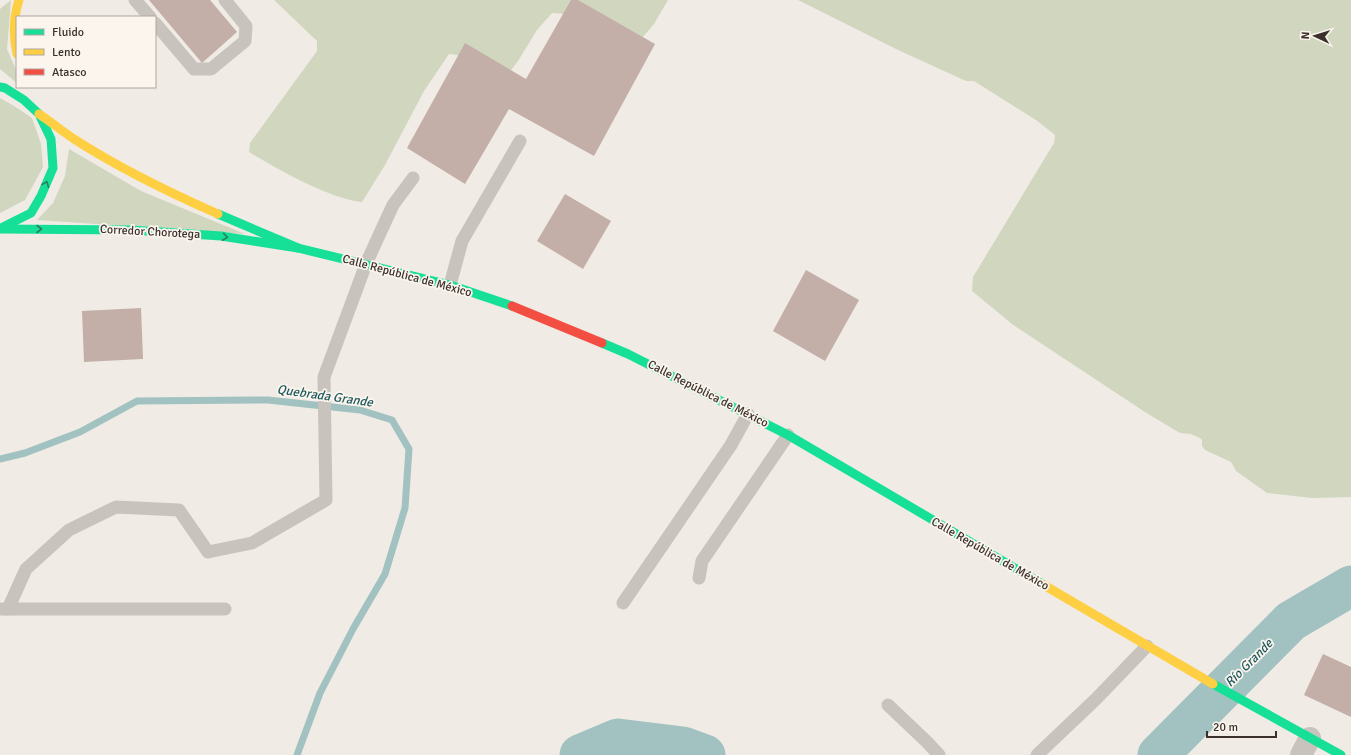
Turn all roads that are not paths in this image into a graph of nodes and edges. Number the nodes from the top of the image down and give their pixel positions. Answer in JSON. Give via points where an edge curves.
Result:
{"nodes":[{"id":1,"x":19,"y":0,"type":"edge"},
{"id":2,"x":135,"y":0,"type":"edge"},
{"id":3,"x":225,"y":0,"type":"edge"},
{"id":4,"x":149,"y":16,"type":"edge"},
{"id":5,"x":156,"y":24,"type":"edge"},
{"id":6,"x":16,"y":42,"type":"edge"},
{"id":7,"x":2,"y":86,"type":"edge"},
{"id":8,"x":32,"y":94,"type":"dead end"},
{"id":9,"x":39,"y":114,"type":"junction"},
{"id":10,"x":520,"y":141,"type":"dead end"},
{"id":11,"x":413,"y":178,"type":"dead end"},
{"id":12,"x":0,"y":229,"type":"edge"},
{"id":13,"x":298,"y":248,"type":"junction"},
{"id":14,"x":366,"y":264,"type":"junction"},
{"id":15,"x":450,"y":285,"type":"junction"},
{"id":16,"x":748,"y":414,"type":"junction"},
{"id":17,"x":788,"y":436,"type":"junction"},
{"id":18,"x":699,"y":578,"type":"dead end"},
{"id":19,"x":623,"y":603,"type":"dead end"},
{"id":20,"x":4,"y":609,"type":"edge"},
{"id":21,"x":224,"y":609,"type":"dead end"},
{"id":22,"x":1147,"y":646,"type":"junction"},
{"id":23,"x":888,"y":705,"type":"dead end"},
{"id":24,"x":1305,"y":746,"type":"edge"},
{"id":25,"x":939,"y":755,"type":"edge"},
{"id":26,"x":1037,"y":755,"type":"edge"},
{"id":27,"x":1341,"y":755,"type":"edge"}],
"edges":[{"from":1,"to":6,"type":"main road","via":[[16,8]]},
{"from":2,"to":4,"type":"lane"},
{"from":3,"to":5,"type":"lane","via":[[246,26],[245,41],[211,69],[194,69]]},
{"from":7,"to":9,"type":"main road","via":[[24,100]]},
{"from":8,"to":9,"type":"main road"},
{"from":12,"to":9,"type":"main road","one_way":true,"via":[[31,213],[42,196],[52,168],[51,139]]},
{"from":9,"to":13,"type":"main road","name":"Calle República de México","via":[[74,139],[177,196]]},
{"from":10,"to":15,"type":"lane","via":[[462,241]]},
{"from":11,"to":14,"type":"lane","via":[[393,205]]},
{"from":12,"to":13,"type":"main road","name":"Corredor Chorotega","one_way":true,"via":[[131,230],[221,236]]},
{"from":13,"to":14,"type":"main road","name":"Calle República de México"},
{"from":14,"to":15,"type":"main road","name":"Calle República de México"},
{"from":14,"to":20,"type":"lane","via":[[324,377],[326,500],[252,542],[208,552],[179,510],[116,507],[69,530],[26,569]]},
{"from":15,"to":16,"type":"main road","name":"Calle República de México","via":[[515,307],[628,354]]},
{"from":16,"to":17,"type":"main road","name":"Calle República de México"},
{"from":16,"to":19,"type":"lane","via":[[731,445]]},
{"from":17,"to":18,"type":"lane","via":[[702,561]]},
{"from":17,"to":22,"type":"main road","name":"Calle República de México"},
{"from":20,"to":21,"type":"lane"},
{"from":22,"to":24,"type":"main road","name":"Calle República de México","via":[[1283,722]]},
{"from":22,"to":26,"type":"lane"},
{"from":23,"to":25,"type":"lane"},
{"from":24,"to":27,"type":"main road","name":"Calle República de México"}]}
